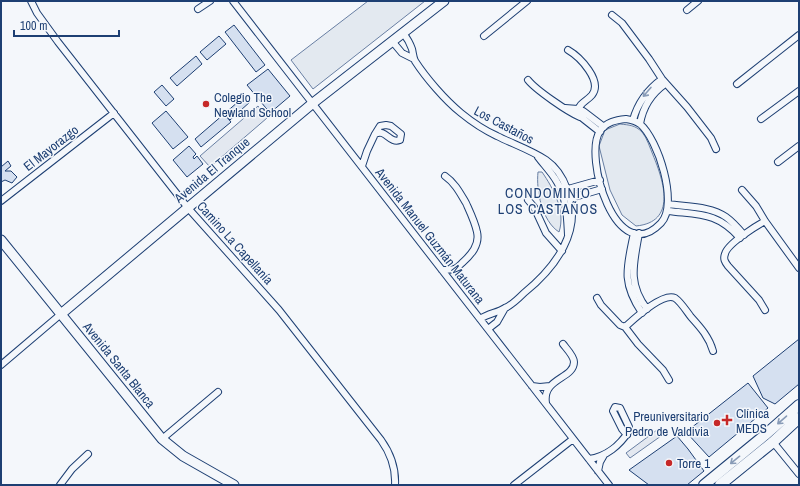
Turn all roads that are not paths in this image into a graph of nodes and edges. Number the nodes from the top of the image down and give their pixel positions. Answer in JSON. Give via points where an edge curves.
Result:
{"nodes":[{"id":1,"x":31,"y":1,"type":"edge"},
{"id":2,"x":210,"y":1,"type":"edge"},
{"id":3,"x":233,"y":1,"type":"edge"},
{"id":4,"x":444,"y":1,"type":"edge"},
{"id":5,"x":527,"y":1,"type":"edge"},
{"id":6,"x":698,"y":1,"type":"edge"},
{"id":7,"x":198,"y":9,"type":"dead end"},
{"id":8,"x":687,"y":10,"type":"dead end"},
{"id":9,"x":612,"y":15,"type":"dead end"},
{"id":10,"x":403,"y":33,"type":"junction"},
{"id":11,"x":799,"y":35,"type":"edge"},
{"id":12,"x":484,"y":36,"type":"dead end"},
{"id":13,"x":392,"y":41,"type":"junction"},
{"id":14,"x":568,"y":50,"type":"dead end"},
{"id":15,"x":414,"y":59,"type":"junction"},
{"id":16,"x":528,"y":80,"type":"dead end"},
{"id":17,"x":664,"y":81,"type":"junction"},
{"id":18,"x":737,"y":84,"type":"dead end"},
{"id":19,"x":799,"y":91,"type":"edge"},
{"id":20,"x":588,"y":100,"type":"junction"},
{"id":21,"x":312,"y":103,"type":"junction"},
{"id":22,"x":566,"y":108,"type":"junction"},
{"id":23,"x":578,"y":109,"type":"junction"},
{"id":24,"x":114,"y":113,"type":"junction"},
{"id":25,"x":584,"y":116,"type":"junction"},
{"id":26,"x":761,"y":119,"type":"dead end"},
{"id":27,"x":633,"y":120,"type":"junction"},
{"id":28,"x":640,"y":124,"type":"junction"},
{"id":29,"x":602,"y":129,"type":"junction"},
{"id":30,"x":375,"y":134,"type":"dead end"},
{"id":31,"x":799,"y":146,"type":"edge"},
{"id":32,"x":716,"y":149,"type":"dead end"},
{"id":33,"x":367,"y":151,"type":"junction"},
{"id":34,"x":537,"y":155,"type":"junction"},
{"id":35,"x":354,"y":156,"type":"junction"},
{"id":36,"x":778,"y":162,"type":"dead end"},
{"id":37,"x":362,"y":166,"type":"junction"},
{"id":38,"x":445,"y":176,"type":"dead end"},
{"id":39,"x":600,"y":180,"type":"junction"},
{"id":40,"x":568,"y":189,"type":"junction"},
{"id":41,"x":602,"y":189,"type":"junction"},
{"id":42,"x":742,"y":190,"type":"dead end"},
{"id":43,"x":563,"y":194,"type":"junction"},
{"id":44,"x":571,"y":198,"type":"junction"},
{"id":45,"x":1,"y":200,"type":"edge"},
{"id":46,"x":528,"y":200,"type":"dead end"},
{"id":47,"x":188,"y":208,"type":"junction"},
{"id":48,"x":668,"y":208,"type":"junction"},
{"id":49,"x":765,"y":221,"type":"junction"},
{"id":50,"x":637,"y":233,"type":"junction"},
{"id":51,"x":568,"y":236,"type":"junction"},
{"id":52,"x":742,"y":237,"type":"junction"},
{"id":53,"x":1,"y":240,"type":"edge"},
{"id":54,"x":562,"y":251,"type":"junction"},
{"id":55,"x":799,"y":268,"type":"edge"},
{"id":56,"x":455,"y":269,"type":"junction"},
{"id":57,"x":442,"y":270,"type":"junction"},
{"id":58,"x":451,"y":282,"type":"junction"},
{"id":59,"x":597,"y":298,"type":"dead end"},
{"id":60,"x":505,"y":308,"type":"junction"},
{"id":61,"x":765,"y":310,"type":"dead end"},
{"id":62,"x":645,"y":311,"type":"junction"},
{"id":63,"x":61,"y":314,"type":"junction"},
{"id":64,"x":480,"y":319,"type":"junction"},
{"id":65,"x":625,"y":327,"type":"junction"},
{"id":66,"x":488,"y":329,"type":"junction"},
{"id":67,"x":562,"y":344,"type":"dead end"},
{"id":68,"x":713,"y":351,"type":"dead end"},
{"id":69,"x":1,"y":365,"type":"edge"},
{"id":70,"x":669,"y":380,"type":"dead end"},
{"id":71,"x":532,"y":386,"type":"junction"},
{"id":72,"x":550,"y":386,"type":"junction"},
{"id":73,"x":218,"y":392,"type":"dead end"},
{"id":74,"x":546,"y":403,"type":"junction"},
{"id":75,"x":799,"y":405,"type":"edge"},
{"id":76,"x":799,"y":418,"type":"edge"},
{"id":77,"x":795,"y":424,"type":"edge"},
{"id":78,"x":627,"y":435,"type":"dead end"},
{"id":79,"x":162,"y":439,"type":"junction"},
{"id":80,"x":573,"y":439,"type":"junction"},
{"id":81,"x":773,"y":442,"type":"junction"},
{"id":82,"x":88,"y":454,"type":"dead end"},
{"id":83,"x":604,"y":455,"type":"junction"},
{"id":84,"x":589,"y":459,"type":"junction"},
{"id":85,"x":598,"y":471,"type":"junction"},
{"id":86,"x":799,"y":474,"type":"edge"},
{"id":87,"x":60,"y":485,"type":"edge"},
{"id":88,"x":234,"y":485,"type":"edge"},
{"id":89,"x":395,"y":485,"type":"edge"},
{"id":90,"x":514,"y":485,"type":"edge"},
{"id":91,"x":609,"y":485,"type":"edge"},
{"id":92,"x":704,"y":485,"type":"edge"},
{"id":93,"x":720,"y":485,"type":"edge"}],
"edges":[{"from":1,"to":24,"type":"street","name":"Camino La Capellanía","via":[[48,29]]},
{"from":2,"to":7,"type":"street"},
{"from":3,"to":21,"type":"street","name":"Avenida Manuel Guzmán Maturana"},
{"from":4,"to":10,"type":"main road","name":"Avenida El Tranque"},
{"from":5,"to":12,"type":"street"},
{"from":6,"to":8,"type":"street"},
{"from":9,"to":17,"type":"street","via":[[626,28]]},
{"from":10,"to":13,"type":"main road","name":"Avenida El Tranque"},
{"from":10,"to":15,"type":"street","name":"Los Castaños","via":[[409,42]]},
{"from":11,"to":18,"type":"street"},
{"from":13,"to":15,"type":"street","name":"Los Castaños","via":[[402,53]]},
{"from":13,"to":21,"type":"main road","name":"Avenida El Tranque"},
{"from":14,"to":20,"type":"street","via":[[580,60],[595,82],[594,91]]},
{"from":15,"to":34,"type":"street","name":"Los Castaños","via":[[444,97],[461,113],[486,130]]},
{"from":16,"to":22,"type":"street","via":[[537,90]]},
{"from":17,"to":27,"type":"street","one_way":true,"via":[[649,89],[643,96]]},
{"from":17,"to":28,"type":"street","via":[[648,101]]},
{"from":17,"to":32,"type":"street","via":[[707,132]]},
{"from":19,"to":26,"type":"street"},
{"from":20,"to":23,"type":"street"},
{"from":20,"to":25,"type":"street"},
{"from":21,"to":35,"type":"street","name":"Avenida Manuel Guzmán Maturana"},
{"from":21,"to":47,"type":"main road","name":"Avenida El Tranque"},
{"from":22,"to":23,"type":"street"},
{"from":22,"to":25,"type":"street"},
{"from":23,"to":25,"type":"street","via":[[578,113]]},
{"from":24,"to":45,"type":"street","name":"El Mayorazgo"},
{"from":24,"to":47,"type":"street","name":"Camino La Capellanía"},
{"from":25,"to":29,"type":"street"},
{"from":27,"to":28,"type":"street"},
{"from":27,"to":29,"type":"street","via":[[615,121]]},
{"from":28,"to":48,"type":"street","via":[[648,134],[661,161]]},
{"from":29,"to":39,"type":"street","via":[[597,138],[596,152]]},
{"from":30,"to":33,"type":"street"},
{"from":31,"to":36,"type":"street"},
{"from":33,"to":35,"type":"street"},
{"from":33,"to":37,"type":"street"},
{"from":34,"to":40,"type":"street","name":"Los Castaños","via":[[555,169]]},
{"from":34,"to":43,"type":"street","name":"Los Castaños","via":[[555,178]]},
{"from":35,"to":37,"type":"street","name":"Avenida Manuel Guzmán Maturana"},
{"from":37,"to":57,"type":"street","name":"Avenida Manuel Guzmán Maturana"},
{"from":38,"to":56,"type":"street","via":[[460,193],[478,232],[473,251]]},
{"from":39,"to":40,"type":"street"},
{"from":39,"to":41,"type":"street"},
{"from":40,"to":43,"type":"street"},
{"from":40,"to":44,"type":"street","name":"Los Castaños"},
{"from":41,"to":44,"type":"street"},
{"from":41,"to":50,"type":"street","via":[[618,222],[624,229]]},
{"from":42,"to":49,"type":"street"},
{"from":43,"to":44,"type":"street"},
{"from":43,"to":51,"type":"street","name":"Los Castaños"},
{"from":44,"to":51,"type":"street","name":"Los Castaños","via":[[573,221]]},
{"from":46,"to":54,"type":"street","via":[[546,233]]},
{"from":47,"to":63,"type":"main road","name":"Avenida El Tranque"},
{"from":47,"to":89,"type":"street","name":"Camino La Capellanía","via":[[269,297],[381,440],[392,459]]},
{"from":48,"to":50,"type":"street","via":[[657,226],[646,232]]},
{"from":48,"to":52,"type":"street","via":[[719,213],[730,220]]},
{"from":49,"to":52,"type":"street"},
{"from":49,"to":55,"type":"street"},
{"from":50,"to":62,"type":"street","via":[[627,276],[630,293]]},
{"from":51,"to":54,"type":"street","name":"Los Castaños"},
{"from":52,"to":61,"type":"street","via":[[726,251],[725,261]]},
{"from":53,"to":63,"type":"main road","name":"Avenida Santa Blanca"},
{"from":54,"to":60,"type":"street","name":"Los Castaños","via":[[537,282]]},
{"from":56,"to":57,"type":"street"},
{"from":56,"to":58,"type":"street"},
{"from":57,"to":58,"type":"street","name":"Avenida Manuel Guzmán Maturana"},
{"from":58,"to":64,"type":"street","name":"Avenida Manuel Guzmán Maturana"},
{"from":59,"to":65,"type":"street","via":[[619,324]]},
{"from":60,"to":64,"type":"street","name":"Los Castaños"},
{"from":60,"to":66,"type":"street","name":"Los Castaños","via":[[497,322]]},
{"from":62,"to":65,"type":"street"},
{"from":62,"to":68,"type":"street","via":[[663,298],[675,298],[707,336]]},
{"from":63,"to":69,"type":"street","name":"Avenida El Tranque"},
{"from":63,"to":79,"type":"main road","name":"Avenida Santa Blanca"},
{"from":64,"to":66,"type":"street","name":"Avenida Manuel Guzmán Maturana"},
{"from":65,"to":70,"type":"street","via":[[665,372]]},
{"from":66,"to":71,"type":"street","name":"Avenida Manuel Guzmán Maturana"},
{"from":67,"to":72,"type":"street","via":[[574,362],[572,369]]},
{"from":71,"to":72,"type":"street"},
{"from":71,"to":74,"type":"street","name":"Avenida Manuel Guzmán Maturana"},
{"from":72,"to":74,"type":"street"},
{"from":73,"to":79,"type":"street"},
{"from":74,"to":80,"type":"street","name":"Avenida Manuel Guzmán Maturana"},
{"from":75,"to":92,"type":"main road","one_way":true},
{"from":76,"to":77,"type":"main road"},
{"from":77,"to":81,"type":"main road"},
{"from":78,"to":83,"type":"street"},
{"from":79,"to":88,"type":"main road","name":"Avenida Santa Blanca","via":[[184,456]]},
{"from":80,"to":84,"type":"street","name":"Avenida Manuel Guzmán Maturana"},
{"from":80,"to":90,"type":"street"},
{"from":81,"to":86,"type":"street"},
{"from":81,"to":93,"type":"main road"},
{"from":82,"to":87,"type":"street"},
{"from":83,"to":84,"type":"street"},
{"from":83,"to":85,"type":"street"},
{"from":84,"to":85,"type":"street","name":"Avenida Manuel Guzmán Maturana"},
{"from":85,"to":91,"type":"street","name":"Avenida Manuel Guzmán Maturana"}]}
